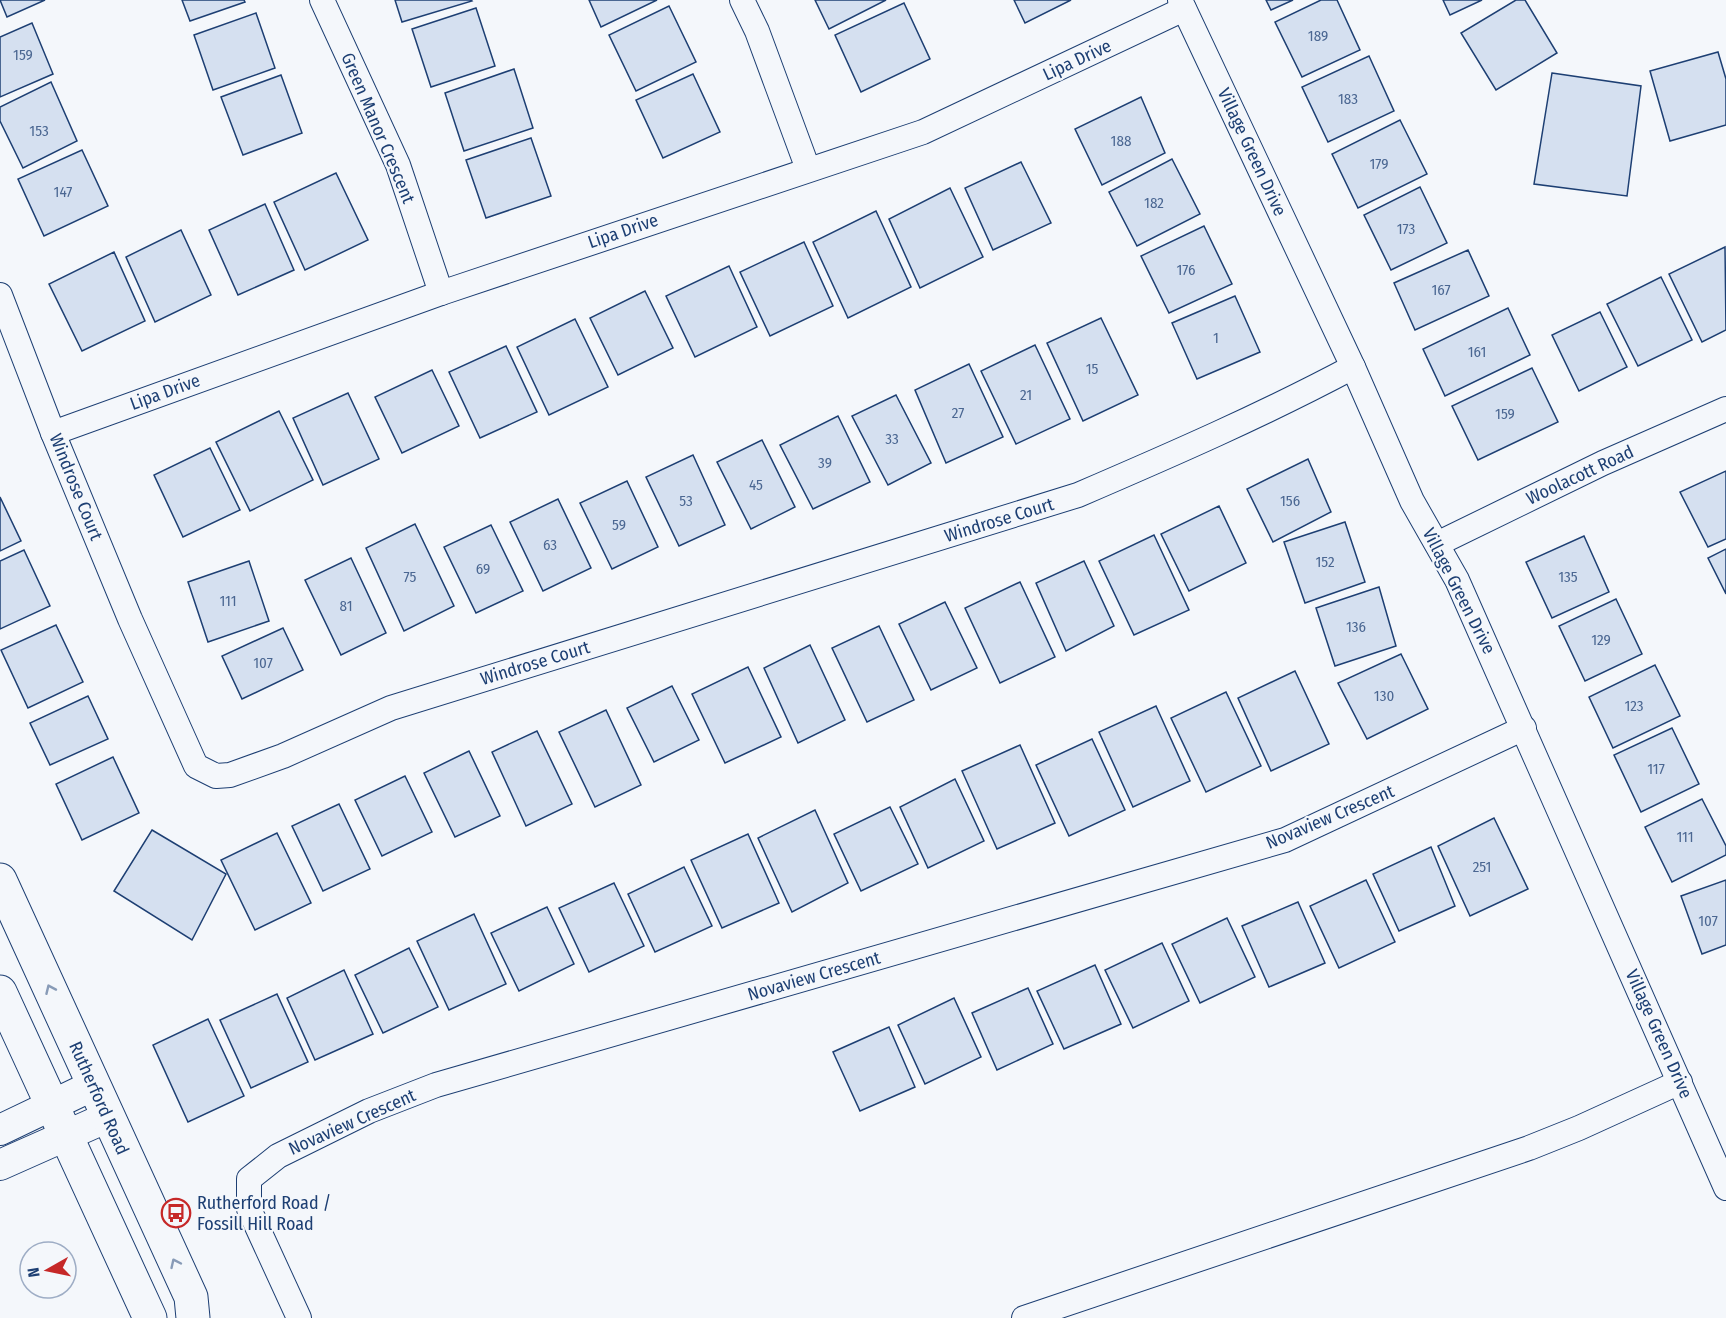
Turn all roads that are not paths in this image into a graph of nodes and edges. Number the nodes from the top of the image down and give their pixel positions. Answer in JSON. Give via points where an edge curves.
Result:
{"nodes":[{"id":1,"x":322,"y":0,"type":"edge"},
{"id":2,"x":742,"y":0,"type":"edge"},
{"id":3,"x":1182,"y":4,"type":"edge"},
{"id":4,"x":808,"y":169,"type":"junction"},
{"id":5,"x":441,"y":293,"type":"junction"},
{"id":6,"x":0,"y":295,"type":"edge"},
{"id":7,"x":1353,"y":367,"type":"junction"},
{"id":8,"x":1726,"y":409,"type":"edge"},
{"id":9,"x":53,"y":433,"type":"junction"},
{"id":10,"x":1437,"y":544,"type":"junction"},
{"id":11,"x":1524,"y":728,"type":"junction"},
{"id":12,"x":0,"y":880,"type":"edge"},
{"id":13,"x":0,"y":992,"type":"edge"},
{"id":14,"x":1680,"y":1082,"type":"junction"},
{"id":15,"x":94,"y":1085,"type":"junction"},
{"id":16,"x":51,"y":1106,"type":"junction"},
{"id":17,"x":108,"y":1117,"type":"junction"},
{"id":18,"x":0,"y":1130,"type":"edge"},
{"id":19,"x":65,"y":1136,"type":"junction"},
{"id":20,"x":0,"y":1165,"type":"edge"},
{"id":21,"x":1726,"y":1188,"type":"edge"},
{"id":22,"x":150,"y":1318,"type":"edge"},
{"id":23,"x":193,"y":1318,"type":"edge"},
{"id":24,"x":299,"y":1318,"type":"edge"},
{"id":25,"x":1024,"y":1318,"type":"edge"}],
"edges":[{"from":1,"to":5,"type":"street","name":"Green Manor Crescent","via":[[398,165]]},
{"from":2,"to":4,"type":"street"},
{"from":3,"to":4,"type":"street","name":"Lipa Drive","via":[[923,132]]},
{"from":3,"to":7,"type":"street","name":"Village Green Drive"},
{"from":4,"to":5,"type":"street","name":"Lipa Drive"},
{"from":5,"to":9,"type":"street","name":"Lipa Drive"},
{"from":6,"to":9,"type":"street","name":"Windrose Court"},
{"from":7,"to":9,"type":"street","name":"Windrose Court","via":[[1078,495],[392,708],[230,776],[216,776],[196,766]]},
{"from":7,"to":10,"type":"street","name":"Village Green Drive","via":[[1412,501]]},
{"from":8,"to":10,"type":"street","name":"Woolacott Road"},
{"from":10,"to":11,"type":"street","name":"Village Green Drive"},
{"from":11,"to":14,"type":"street","name":"Village Green Drive"},
{"from":11,"to":24,"type":"street","name":"Novaview Crescent","via":[[1285,840],[436,1085],[369,1110],[278,1156],[249,1179],[249,1209]]},
{"from":15,"to":12,"type":"main road","name":"Rutherford Road","one_way":true},
{"from":13,"to":16,"type":"main road"},
{"from":14,"to":21,"type":"street","name":"Village Green Drive"},
{"from":14,"to":25,"type":"street","via":[[1529,1148]]},
{"from":15,"to":16,"type":"street"},
{"from":15,"to":17,"type":"main road","name":"Rutherford Road"},
{"from":16,"to":18,"type":"street"},
{"from":16,"to":19,"type":"main road"},
{"from":17,"to":19,"type":"street"},
{"from":23,"to":17,"type":"main road","name":"Rutherford Road","one_way":true,"via":[[191,1297]]},
{"from":19,"to":20,"type":"street"},
{"from":19,"to":22,"type":"main road"}]}
